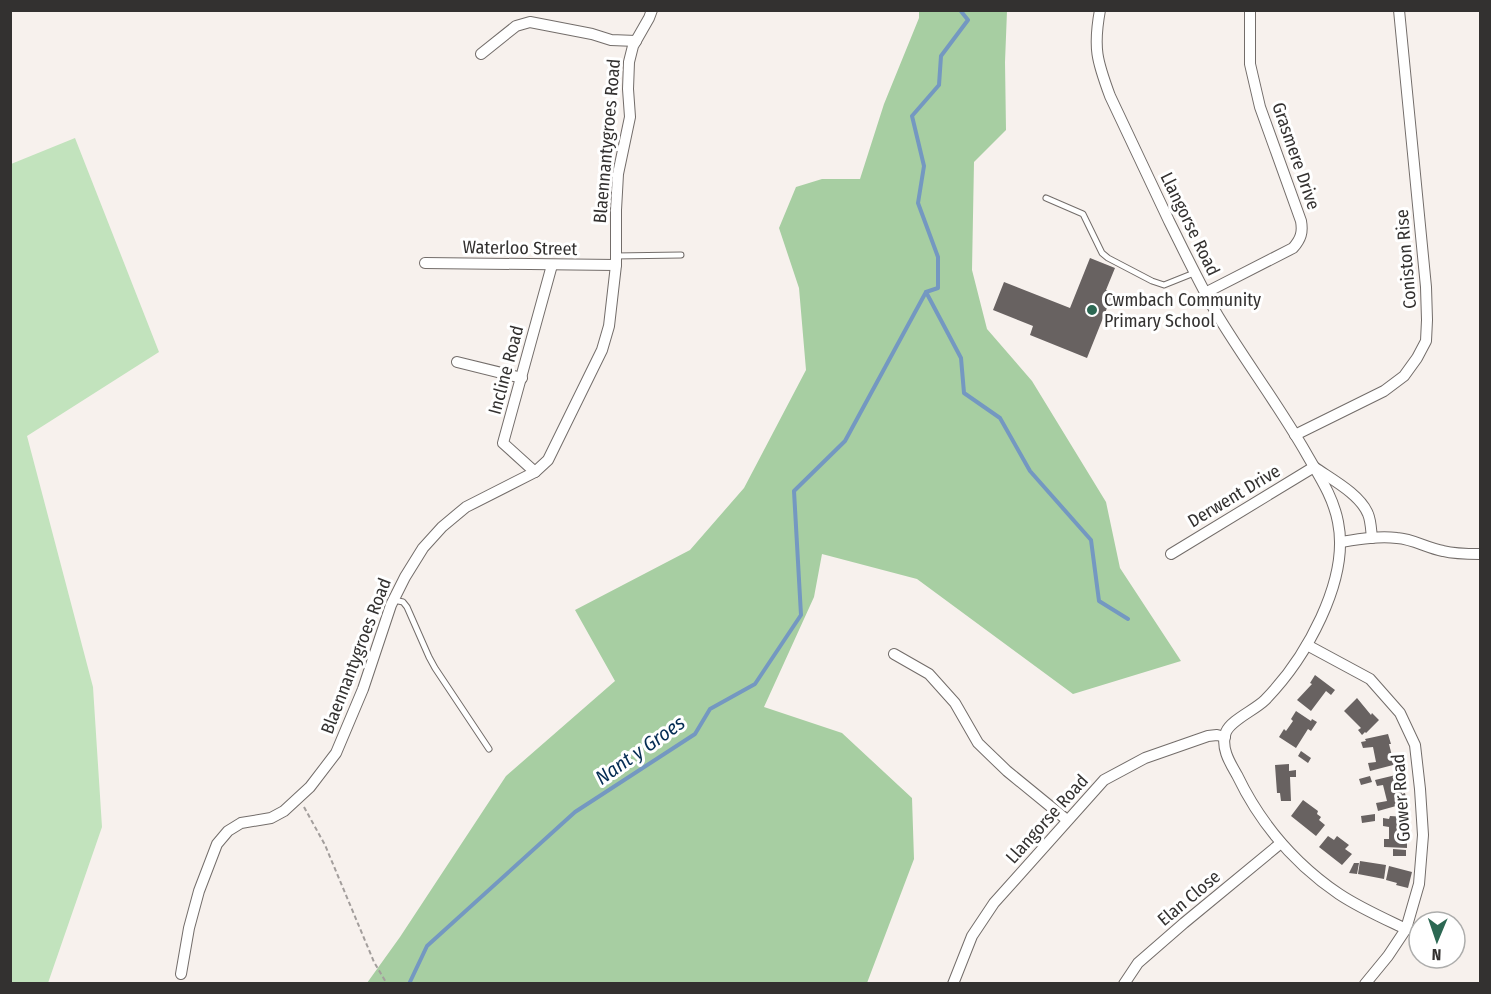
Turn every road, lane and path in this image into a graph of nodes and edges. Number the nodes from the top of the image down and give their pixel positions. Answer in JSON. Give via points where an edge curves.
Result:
{"nodes":[{"id":1,"x":652,"y":10,"type":"edge"},
{"id":2,"x":1101,"y":10,"type":"edge"},
{"id":3,"x":1250,"y":10,"type":"edge"},
{"id":4,"x":1399,"y":10,"type":"edge"},
{"id":5,"x":636,"y":41,"type":"junction"},
{"id":6,"x":481,"y":54,"type":"dead end"},
{"id":7,"x":1046,"y":198,"type":"dead end"},
{"id":8,"x":681,"y":255,"type":"dead end"},
{"id":9,"x":615,"y":261,"type":"junction"},
{"id":10,"x":425,"y":263,"type":"dead end"},
{"id":11,"x":552,"y":265,"type":"junction"},
{"id":12,"x":1194,"y":273,"type":"junction"},
{"id":13,"x":1205,"y":293,"type":"junction"},
{"id":14,"x":457,"y":362,"type":"dead end"},
{"id":15,"x":522,"y":378,"type":"junction"},
{"id":16,"x":1295,"y":435,"type":"junction"},
{"id":17,"x":1314,"y":467,"type":"junction"},
{"id":18,"x":534,"y":472,"type":"junction"},
{"id":19,"x":1372,"y":538,"type":"junction"},
{"id":20,"x":1341,"y":542,"type":"junction"},
{"id":21,"x":1171,"y":554,"type":"dead end"},
{"id":22,"x":1480,"y":554,"type":"edge"},
{"id":23,"x":394,"y":600,"type":"junction"},
{"id":24,"x":1307,"y":645,"type":"junction"},
{"id":25,"x":894,"y":654,"type":"dead end"},
{"id":26,"x":1225,"y":737,"type":"junction"},
{"id":27,"x":489,"y":749,"type":"dead end"},
{"id":28,"x":299,"y":798,"type":"junction"},
{"id":29,"x":1068,"y":820,"type":"junction"},
{"id":30,"x":1281,"y":843,"type":"junction"},
{"id":31,"x":1406,"y":929,"type":"junction"},
{"id":32,"x":181,"y":975,"type":"dead end"},
{"id":33,"x":387,"y":984,"type":"edge"},
{"id":34,"x":953,"y":984,"type":"edge"},
{"id":35,"x":1124,"y":984,"type":"edge"},
{"id":36,"x":1365,"y":984,"type":"edge"}],
"edges":[{"from":1,"to":5,"type":"street","name":"Blaennantygroes Road"},
{"from":2,"to":12,"type":"street","name":"Llangorse Road","via":[[1096,36],[1101,71]]},
{"from":3,"to":13,"type":"street","name":"Grasmere Drive","via":[[1250,64],[1260,107],[1302,230],[1293,248]]},
{"from":4,"to":16,"type":"street","name":"Coniston Rise","via":[[1426,287],[1425,341],[1404,376],[1384,391]]},
{"from":5,"to":6,"type":"street","via":[[611,40],[530,22],[516,26]]},
{"from":5,"to":9,"type":"street","name":"Blaennantygroes Road","via":[[629,62],[630,117],[618,174]]},
{"from":7,"to":12,"type":"lane","via":[[1083,214],[1102,253],[1152,281],[1164,285]]},
{"from":8,"to":9,"type":"lane"},
{"from":9,"to":11,"type":"street","name":"Waterloo Street"},
{"from":9,"to":18,"type":"street","name":"Blaennantygroes Road","via":[[609,326],[602,350],[548,460]]},
{"from":10,"to":11,"type":"street","name":"Waterloo Street"},
{"from":11,"to":15,"type":"street","name":"Incline Road"},
{"from":12,"to":13,"type":"street","name":"Llangorse Road"},
{"from":13,"to":16,"type":"street","name":"Llangorse Road"},
{"from":14,"to":15,"type":"street"},
{"from":15,"to":18,"type":"street","name":"Incline Road","via":[[503,444]]},
{"from":16,"to":17,"type":"street","name":"Llangorse Road"},
{"from":17,"to":19,"type":"street","name":"Llangorse Road","via":[[1363,505]]},
{"from":17,"to":20,"type":"street","name":"Llangorse Road","via":[[1327,487]]},
{"from":17,"to":21,"type":"street","name":"Derwent Drive"},
{"from":18,"to":23,"type":"street","name":"Blaennantygroes Road","via":[[466,507],[442,527],[423,548]]},
{"from":19,"to":20,"type":"street"},
{"from":19,"to":22,"type":"street","via":[[1398,538],[1442,551]]},
{"from":20,"to":24,"type":"street","name":"Llangorse Road","via":[[1327,605]]},
{"from":23,"to":27,"type":"lane","via":[[407,607],[435,668]]},
{"from":23,"to":28,"type":"street","name":"Blaennantygroes Road","via":[[336,753]]},
{"from":24,"to":26,"type":"street","name":"Llangorse Road","via":[[1263,702],[1227,729]]},
{"from":24,"to":31,"type":"street","name":"Gower Road","via":[[1370,679],[1400,713],[1415,745],[1423,835],[1419,884]]},
{"from":25,"to":29,"type":"street","via":[[929,674],[955,703],[978,743]]},
{"from":26,"to":29,"type":"street","name":"Llangorse Road","via":[[1208,736],[1145,758],[1114,774]]},
{"from":26,"to":30,"type":"street","via":[[1228,759],[1247,796]]},
{"from":28,"to":32,"type":"street","name":"Blaennantygroes Road","via":[[271,818],[241,823],[217,844],[199,891]]},
{"from":28,"to":33,"type":"path","via":[[325,845]]},
{"from":29,"to":34,"type":"street","name":"Llangorse Road","via":[[994,903],[972,936]]},
{"from":30,"to":31,"type":"street","via":[[1338,894]]},
{"from":30,"to":35,"type":"street","name":"Elan Close","via":[[1138,963]]},
{"from":31,"to":36,"type":"street","name":"Gower Road"}]}
